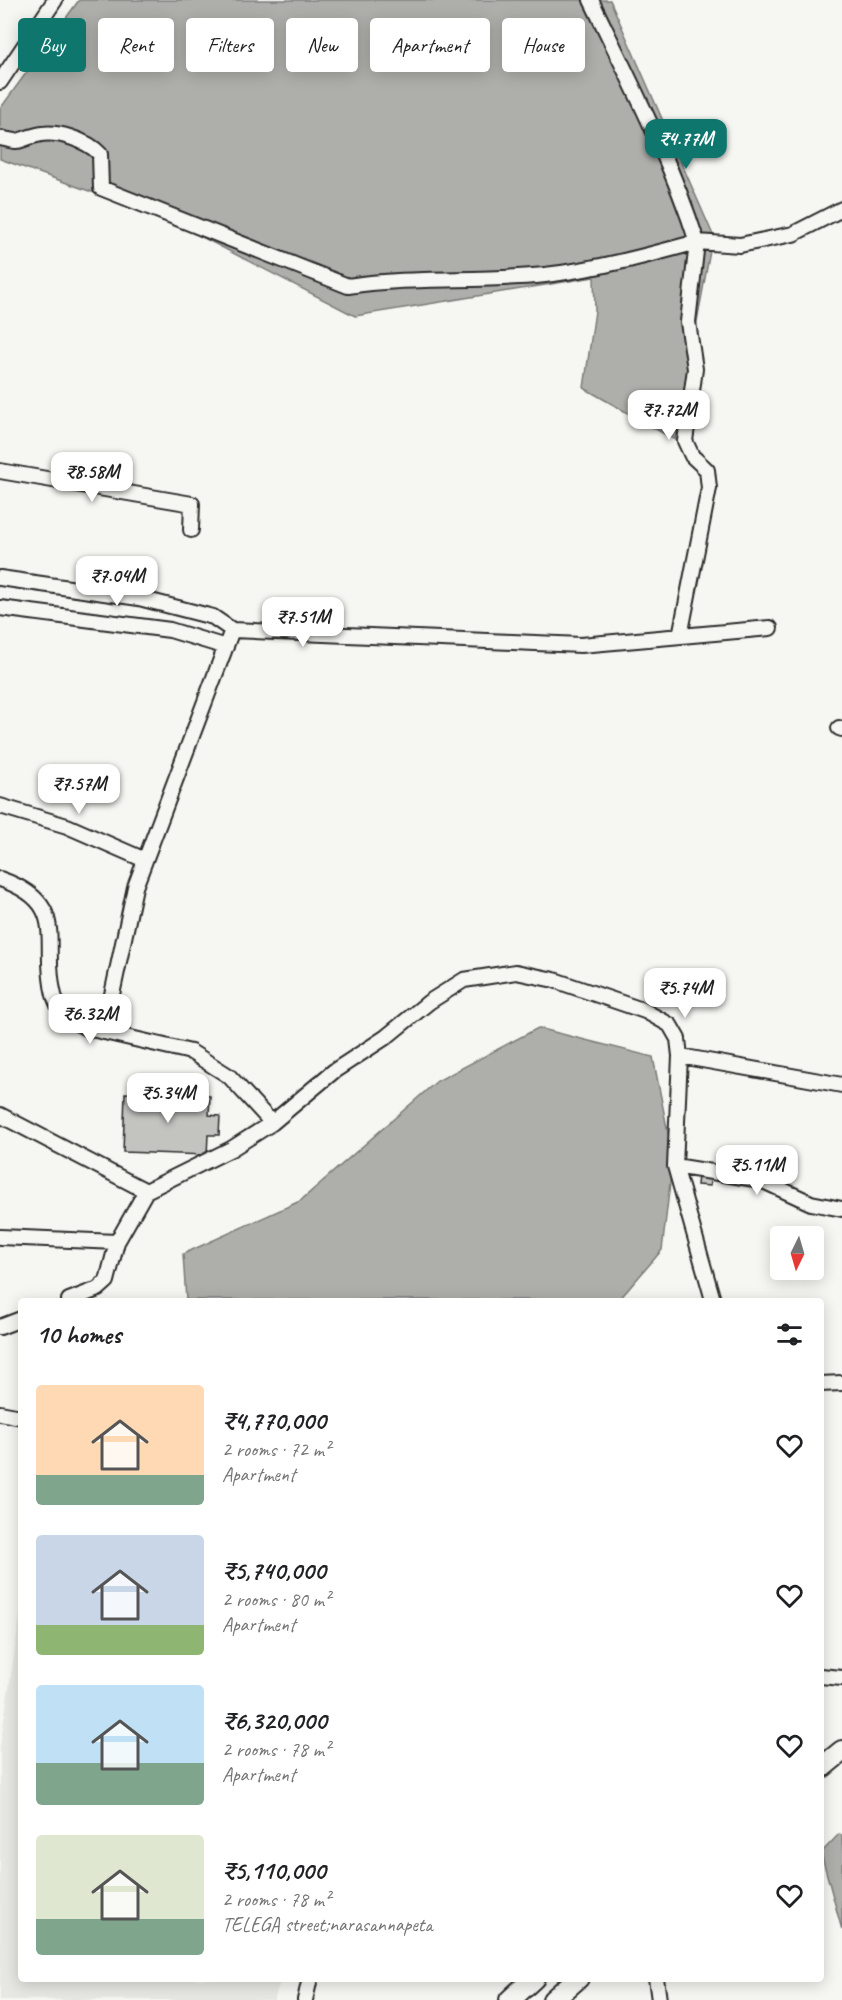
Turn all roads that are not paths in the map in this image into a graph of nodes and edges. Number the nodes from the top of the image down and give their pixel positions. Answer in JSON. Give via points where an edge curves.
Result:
{"nodes":[{"id":1,"x":55,"y":0,"type":"edge"},
{"id":2,"x":591,"y":0,"type":"edge"},
{"id":3,"x":0,"y":82,"type":"edge"},
{"id":4,"x":0,"y":138,"type":"edge"},
{"id":5,"x":842,"y":208,"type":"edge"},
{"id":6,"x":697,"y":242,"type":"junction"},
{"id":7,"x":0,"y":471,"type":"edge"},
{"id":8,"x":191,"y":530,"type":"dead end"},
{"id":9,"x":0,"y":578,"type":"edge"},
{"id":10,"x":0,"y":608,"type":"edge"},
{"id":11,"x":770,"y":628,"type":"dead end"},
{"id":12,"x":232,"y":630,"type":"junction"},
{"id":13,"x":680,"y":636,"type":"junction"},
{"id":14,"x":226,"y":647,"type":"junction"},
{"id":15,"x":0,"y":806,"type":"edge"},
{"id":16,"x":145,"y":860,"type":"junction"},
{"id":17,"x":0,"y":879,"type":"edge"},
{"id":18,"x":104,"y":1032,"type":"junction"},
{"id":19,"x":680,"y":1056,"type":"junction"},
{"id":20,"x":842,"y":1085,"type":"edge"},
{"id":21,"x":0,"y":1115,"type":"edge"},
{"id":22,"x":272,"y":1123,"type":"junction"},
{"id":23,"x":675,"y":1166,"type":"junction"},
{"id":24,"x":146,"y":1191,"type":"junction"},
{"id":25,"x":842,"y":1209,"type":"edge"},
{"id":26,"x":0,"y":1237,"type":"edge"},
{"id":27,"x":117,"y":1242,"type":"junction"},
{"id":28,"x":74,"y":1298,"type":"edge"},
{"id":29,"x":711,"y":1298,"type":"edge"},
{"id":30,"x":18,"y":1320,"type":"edge"},
{"id":31,"x":0,"y":1327,"type":"edge"},
{"id":32,"x":842,"y":1383,"type":"edge"},
{"id":33,"x":824,"y":1384,"type":"edge"},
{"id":34,"x":0,"y":1413,"type":"edge"},
{"id":35,"x":18,"y":1416,"type":"edge"},
{"id":36,"x":824,"y":1676,"type":"edge"},
{"id":37,"x":842,"y":1678,"type":"edge"},
{"id":38,"x":309,"y":1982,"type":"edge"},
{"id":39,"x":530,"y":1982,"type":"edge"},
{"id":40,"x":573,"y":1982,"type":"edge"},
{"id":41,"x":657,"y":1982,"type":"edge"},
{"id":42,"x":305,"y":2000,"type":"edge"},
{"id":43,"x":510,"y":2000,"type":"edge"},
{"id":44,"x":553,"y":2000,"type":"edge"},
{"id":45,"x":659,"y":2000,"type":"edge"}],
"edges":[{"from":1,"to":3,"type":"street"},
{"from":2,"to":6,"type":"street","via":[[635,92]]},
{"from":4,"to":6,"type":"street","via":[[21,143],[37,135],[59,135],[93,147],[100,154],[101,188],[348,286],[386,280],[543,275],[613,265]]},
{"from":5,"to":6,"type":"street","via":[[793,234],[740,245]]},
{"from":6,"to":13,"type":"street","via":[[688,322],[695,369],[685,441],[692,456],[707,470],[710,488]]},
{"from":7,"to":8,"type":"street","via":[[192,504]]},
{"from":9,"to":12,"type":"street","via":[[140,598],[213,617]]},
{"from":10,"to":14,"type":"street","via":[[171,630]]},
{"from":11,"to":13,"type":"street"},
{"from":12,"to":13,"type":"street","via":[[581,645]]},
{"from":12,"to":14,"type":"street"},
{"from":14,"to":16,"type":"street"},
{"from":15,"to":16,"type":"street","via":[[67,826]]},
{"from":16,"to":18,"type":"street","via":[[135,887]]},
{"from":17,"to":18,"type":"street","via":[[36,898],[49,918],[54,995],[64,1017]]},
{"from":18,"to":22,"type":"street","via":[[191,1052],[229,1076]]},
{"from":19,"to":20,"type":"street"},
{"from":19,"to":22,"type":"street","via":[[678,1039],[670,1025],[645,1011],[554,980],[516,972],[464,981],[429,1002],[386,1037],[334,1071]]},
{"from":19,"to":23,"type":"street"},
{"from":21,"to":24,"type":"street"},
{"from":22,"to":24,"type":"street","via":[[231,1149]]},
{"from":23,"to":25,"type":"street","via":[[761,1180],[811,1203]]},
{"from":23,"to":29,"type":"street"},
{"from":24,"to":27,"type":"street"},
{"from":26,"to":27,"type":"street"},
{"from":27,"to":28,"type":"street","via":[[107,1281]]},
{"from":30,"to":31,"type":"street"},
{"from":32,"to":33,"type":"street"},
{"from":34,"to":35,"type":"street"},
{"from":36,"to":37,"type":"street"},
{"from":38,"to":42,"type":"street"},
{"from":39,"to":43,"type":"main road"},
{"from":40,"to":44,"type":"main road"},
{"from":41,"to":45,"type":"street"}]}
